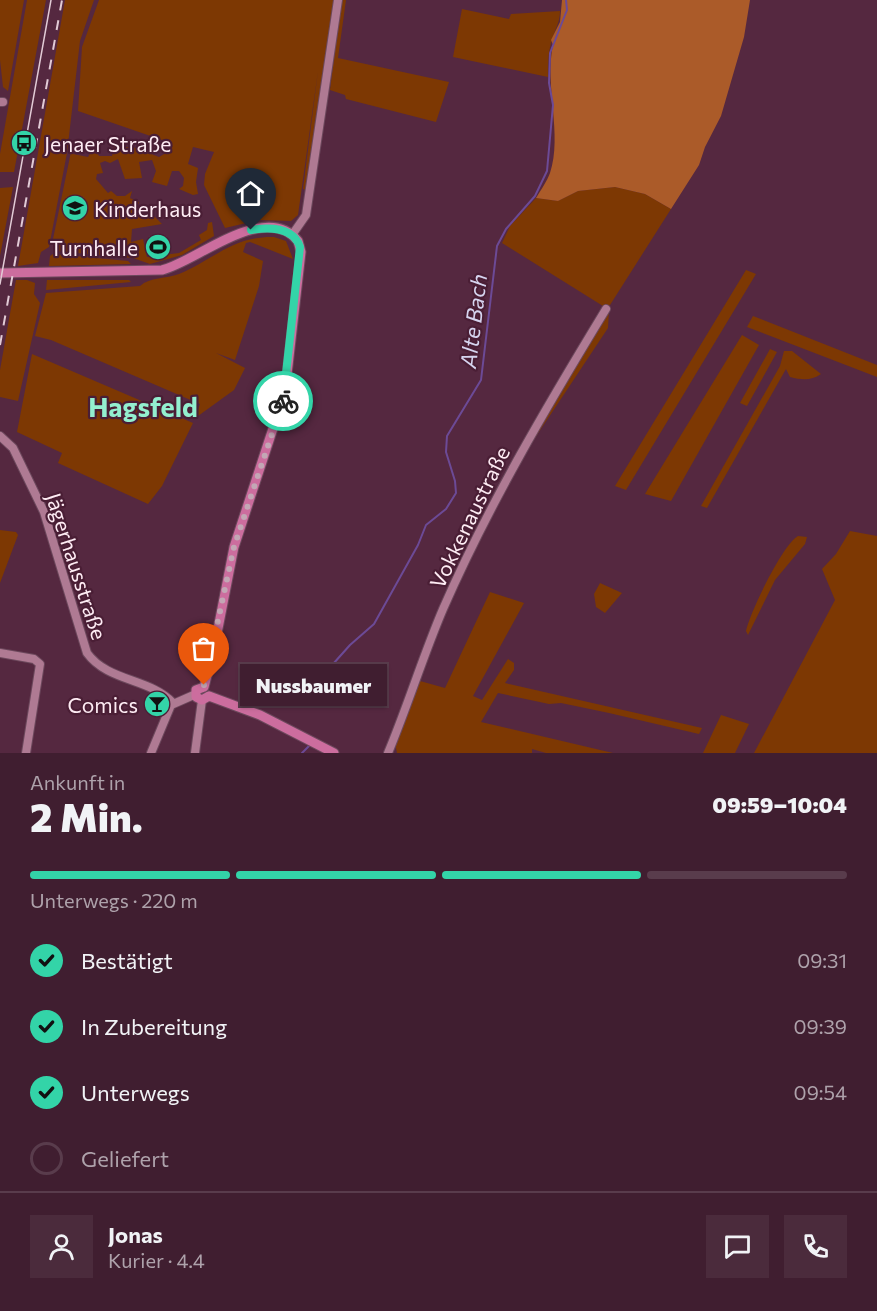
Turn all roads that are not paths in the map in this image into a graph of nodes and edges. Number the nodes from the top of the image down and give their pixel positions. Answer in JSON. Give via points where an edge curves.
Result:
{"nodes":[{"id":1,"x":338,"y":0,"type":"edge"},
{"id":2,"x":292,"y":235,"type":"junction"},
{"id":3,"x":0,"y":273,"type":"edge"},
{"id":4,"x":606,"y":309,"type":"dead end"},
{"id":5,"x":0,"y":436,"type":"edge"},
{"id":6,"x":0,"y":653,"type":"edge"},
{"id":7,"x":203,"y":694,"type":"junction"},
{"id":8,"x":173,"y":703,"type":"junction"},
{"id":9,"x":26,"y":753,"type":"edge"},
{"id":10,"x":151,"y":753,"type":"edge"},
{"id":11,"x":195,"y":753,"type":"edge"},
{"id":12,"x":334,"y":753,"type":"edge"},
{"id":13,"x":388,"y":753,"type":"edge"}],
"edges":[{"from":1,"to":2,"type":"street","via":[[306,215]]},
{"from":2,"to":3,"type":"main road","via":[[272,229],[243,232],[180,265],[154,272]]},
{"from":2,"to":7,"type":"main road","via":[[301,252],[285,392],[234,547]]},
{"from":4,"to":13,"type":"street","name":"Vokkenaustraße","via":[[544,410],[443,609]]},
{"from":5,"to":8,"type":"street","name":"Jägerhausstraße","via":[[13,448],[44,512],[87,653],[104,669],[162,694]]},
{"from":6,"to":9,"type":"street","via":[[40,663]]},
{"from":7,"to":8,"type":"street"},
{"from":7,"to":11,"type":"street"},
{"from":7,"to":12,"type":"main road","via":[[260,715]]},
{"from":8,"to":10,"type":"street"}]}
